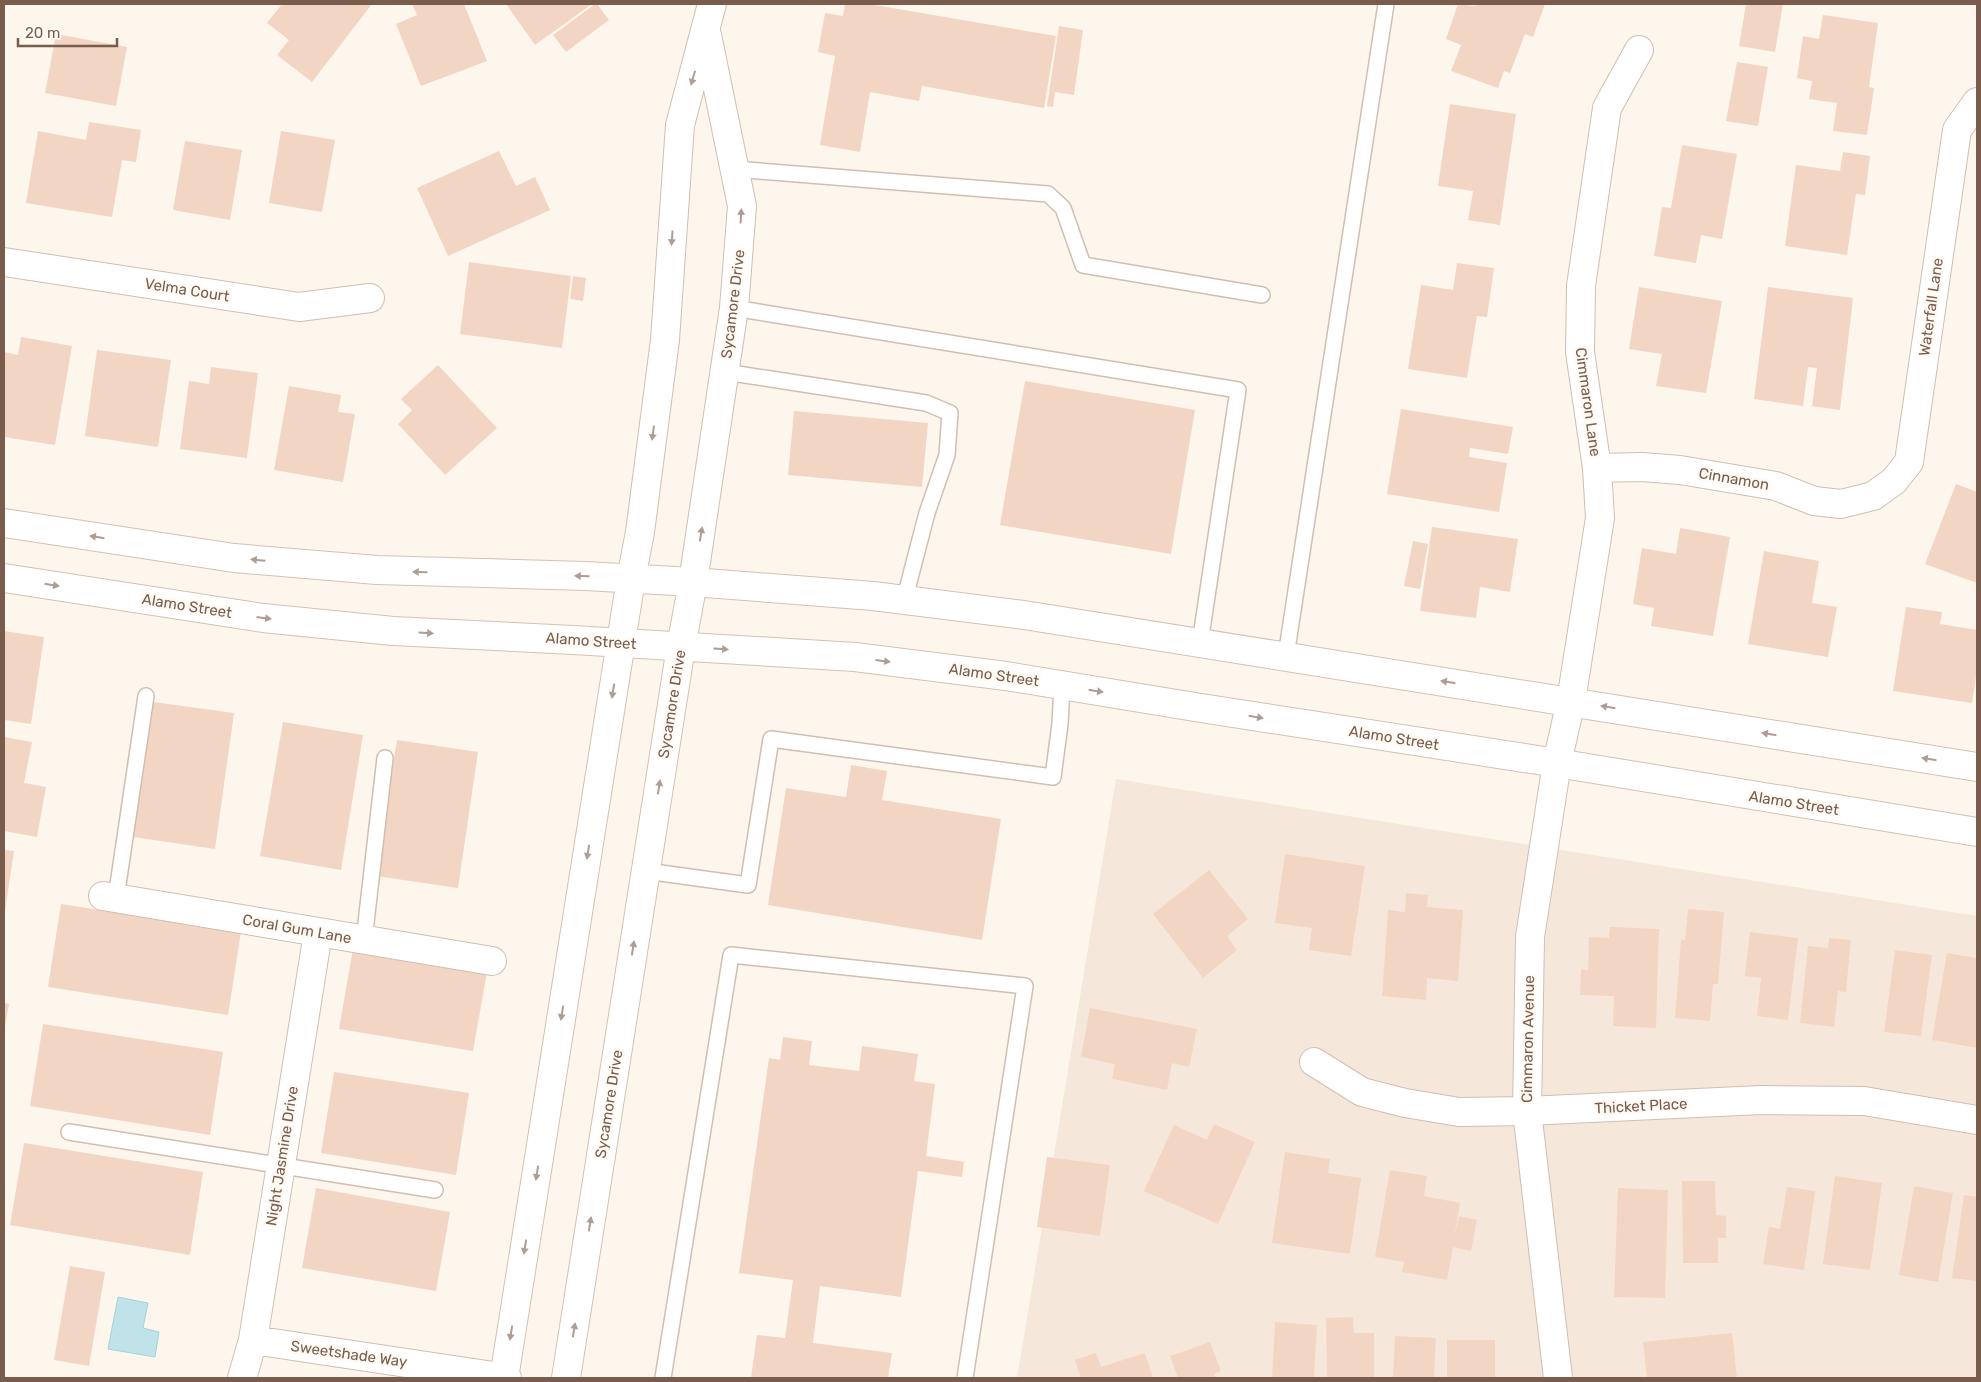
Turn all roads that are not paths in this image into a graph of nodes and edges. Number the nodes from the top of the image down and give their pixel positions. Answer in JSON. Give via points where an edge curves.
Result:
{"nodes":[{"id":1,"x":712,"y":4,"type":"edge"},
{"id":2,"x":1386,"y":4,"type":"edge"},
{"id":3,"x":706,"y":31,"type":"junction"},
{"id":4,"x":1639,"y":50,"type":"dead end"},
{"id":5,"x":1977,"y":102,"type":"edge"},
{"id":6,"x":734,"y":169,"type":"junction"},
{"id":7,"x":4,"y":262,"type":"edge"},
{"id":8,"x":1262,"y":295,"type":"dead end"},
{"id":9,"x":370,"y":298,"type":"dead end"},
{"id":10,"x":734,"y":308,"type":"junction"},
{"id":11,"x":725,"y":372,"type":"junction"},
{"id":12,"x":1597,"y":468,"type":"junction"},
{"id":13,"x":1868,"y":497,"type":"joint"},
{"id":14,"x":4,"y":523,"type":"edge"},
{"id":15,"x":4,"y":578,"type":"edge"},
{"id":16,"x":631,"y":578,"type":"junction"},
{"id":17,"x":693,"y":582,"type":"junction"},
{"id":18,"x":904,"y":601,"type":"junction"},
{"id":19,"x":620,"y":643,"type":"junction"},
{"id":20,"x":1200,"y":643,"type":"junction"},
{"id":21,"x":681,"y":647,"type":"junction"},
{"id":22,"x":1286,"y":656,"type":"junction"},
{"id":23,"x":1062,"y":685,"type":"junction"},
{"id":24,"x":146,"y":696,"type":"dead end"},
{"id":25,"x":1571,"y":702,"type":"junction"},
{"id":26,"x":384,"y":758,"type":"dead end"},
{"id":27,"x":1556,"y":763,"type":"junction"},
{"id":28,"x":1977,"y":767,"type":"edge"},
{"id":29,"x":1977,"y":832,"type":"edge"},
{"id":30,"x":646,"y":871,"type":"junction"},
{"id":31,"x":109,"y":897,"type":"joint"},
{"id":32,"x":318,"y":933,"type":"junction"},
{"id":33,"x":364,"y":940,"type":"junction"},
{"id":34,"x":492,"y":961,"type":"dead end"},
{"id":35,"x":1314,"y":1062,"type":"dead end"},
{"id":36,"x":1527,"y":1111,"type":"junction"},
{"id":37,"x":1977,"y":1120,"type":"edge"},
{"id":38,"x":69,"y":1132,"type":"dead end"},
{"id":39,"x":281,"y":1165,"type":"junction"},
{"id":40,"x":435,"y":1190,"type":"dead end"},
{"id":41,"x":253,"y":1340,"type":"junction"},
{"id":42,"x":242,"y":1378,"type":"edge"},
{"id":43,"x":505,"y":1378,"type":"edge"},
{"id":44,"x":566,"y":1378,"type":"edge"},
{"id":45,"x":663,"y":1378,"type":"edge"},
{"id":46,"x":965,"y":1378,"type":"edge"},
{"id":47,"x":1558,"y":1378,"type":"edge"}],
"edges":[{"from":1,"to":3,"type":"main road","name":"Sycamore Drive"},
{"from":2,"to":22,"type":"lane"},
{"from":3,"to":6,"type":"main road","name":"Sycamore Drive"},
{"from":3,"to":16,"type":"main road","name":"Sycamore Drive","one_way":true,"via":[[680,125],[665,340]]},
{"from":4,"to":12,"type":"main road","name":"Cimmaron Lane","via":[[1607,108],[1581,286],[1580,352]]},
{"from":5,"to":13,"type":"main road","name":"Waterfall Lane","via":[[1957,130],[1909,462],[1894,481]]},
{"from":6,"to":8,"type":"lane","via":[[1048,194],[1063,208],[1083,265]]},
{"from":10,"to":6,"type":"main road","name":"Sycamore Drive","one_way":true,"via":[[742,206]]},
{"from":7,"to":9,"type":"main road","name":"Velma Court","via":[[299,307]]},
{"from":10,"to":11,"type":"main road","name":"Sycamore Drive"},
{"from":10,"to":20,"type":"lane","via":[[1238,390]]},
{"from":17,"to":11,"type":"main road","name":"Sycamore Drive","one_way":true},
{"from":11,"to":18,"type":"lane","via":[[926,403],[950,413],[947,455],[927,513]]},
{"from":12,"to":13,"type":"main road","name":"Cinnamon","via":[[1680,470],[1776,486],[1814,501],[1841,504]]},
{"from":12,"to":25,"type":"main road","name":"Cimmaron Lane","via":[[1600,518]]},
{"from":16,"to":14,"type":"main road","one_way":true,"via":[[377,570],[234,558]]},
{"from":15,"to":19,"type":"main road","name":"Alamo Street","one_way":true,"via":[[263,618],[393,631]]},
{"from":16,"to":17,"type":"main road"},
{"from":16,"to":19,"type":"main road","name":"Sycamore Drive"},
{"from":17,"to":18,"type":"main road"},
{"from":17,"to":21,"type":"main road","name":"Sycamore Drive"},
{"from":18,"to":20,"type":"main road","via":[[1024,615]]},
{"from":19,"to":21,"type":"main road","name":"Alamo Street"},
{"from":19,"to":43,"type":"main road","name":"Sycamore Drive","one_way":true},
{"from":20,"to":22,"type":"main road"},
{"from":21,"to":23,"type":"main road","name":"Alamo Street","one_way":true,"via":[[856,657]]},
{"from":30,"to":21,"type":"main road","name":"Sycamore Drive","one_way":true},
{"from":25,"to":22,"type":"main road","one_way":true},
{"from":23,"to":27,"type":"main road","name":"Alamo Street","one_way":true},
{"from":23,"to":30,"type":"lane","via":[[1053,777],[771,739],[748,885]]},
{"from":24,"to":31,"type":"lane"},
{"from":25,"to":27,"type":"main road","name":"Cimmaron Avenue"},
{"from":28,"to":25,"type":"main road","one_way":true},
{"from":26,"to":33,"type":"lane"},
{"from":27,"to":29,"type":"main road","name":"Alamo Street"},
{"from":27,"to":36,"type":"main road","name":"Cimmaron Avenue","via":[[1530,937]]},
{"from":44,"to":30,"type":"main road","name":"Sycamore Drive","one_way":true},
{"from":31,"to":32,"type":"main road","name":"Coral Gum Lane"},
{"from":32,"to":33,"type":"main road","name":"Coral Gum Lane"},
{"from":32,"to":39,"type":"main road","name":"Night Jasmine Drive"},
{"from":33,"to":34,"type":"main road","name":"Coral Gum Lane"},
{"from":35,"to":36,"type":"main road","name":"Thicket Place","via":[[1362,1092],[1405,1103],[1458,1112]]},
{"from":36,"to":37,"type":"main road","name":"Thicket Place","via":[[1760,1100],[1864,1101]]},
{"from":36,"to":47,"type":"main road","name":"Cimmaron Avenue"},
{"from":38,"to":39,"type":"lane"},
{"from":39,"to":40,"type":"lane"},
{"from":39,"to":41,"type":"main road","name":"Night Jasmine Drive"},
{"from":41,"to":42,"type":"main road","name":"Night Jasmine Drive"},
{"from":41,"to":43,"type":"main road","name":"Sweetshade Way"},
{"from":45,"to":46,"type":"lane","via":[[732,956],[1025,986]]}]}
